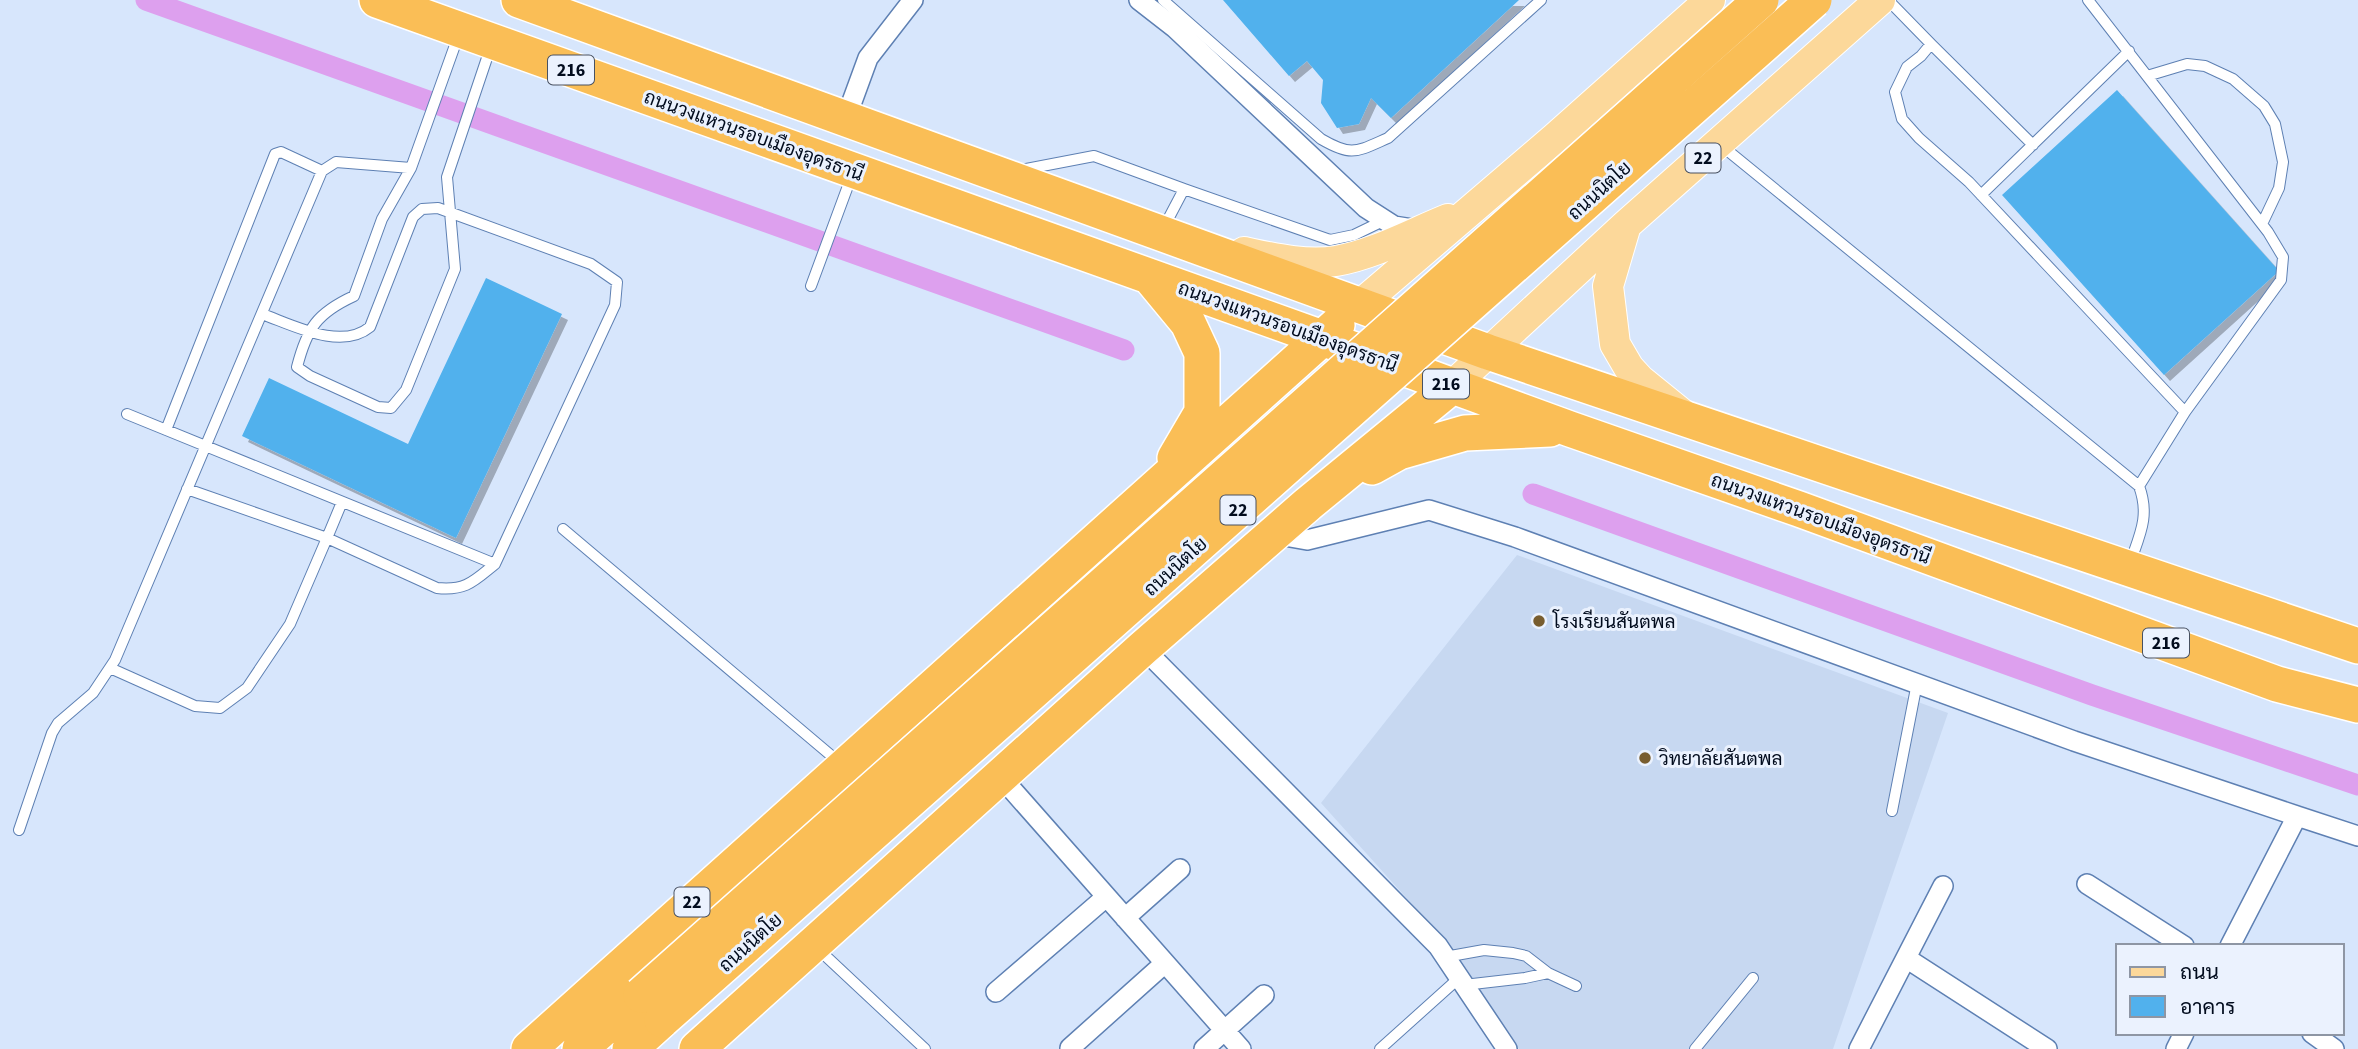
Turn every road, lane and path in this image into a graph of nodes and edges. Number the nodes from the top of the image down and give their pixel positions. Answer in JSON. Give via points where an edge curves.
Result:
{"nodes":[{"id":1,"x":377,"y":0,"type":"edge"},
{"id":2,"x":913,"y":0,"type":"edge"},
{"id":3,"x":1139,"y":0,"type":"edge"},
{"id":4,"x":1163,"y":0,"type":"edge"},
{"id":5,"x":1541,"y":0,"type":"edge"},
{"id":6,"x":1761,"y":0,"type":"edge"},
{"id":7,"x":1814,"y":0,"type":"edge"},
{"id":8,"x":1880,"y":0,"type":"edge"},
{"id":9,"x":1888,"y":0,"type":"edge"},
{"id":10,"x":2088,"y":0,"type":"edge"},
{"id":11,"x":531,"y":2,"type":"edge"},
{"id":12,"x":1699,"y":6,"type":"edge"},
{"id":13,"x":460,"y":30,"type":"junction"},
{"id":14,"x":493,"y":42,"type":"junction"},
{"id":15,"x":1931,"y":44,"type":"junction"},
{"id":16,"x":2129,"y":51,"type":"junction"},
{"id":17,"x":2147,"y":76,"type":"junction"},
{"id":18,"x":846,"y":118,"type":"junction"},
{"id":19,"x":1555,"y":138,"type":"junction"},
{"id":20,"x":1719,"y":144,"type":"junction"},
{"id":21,"x":2033,"y":145,"type":"junction"},
{"id":22,"x":411,"y":168,"type":"junction"},
{"id":23,"x":322,"y":171,"type":"junction"},
{"id":24,"x":853,"y":171,"type":"junction"},
{"id":25,"x":1000,"y":174,"type":"junction"},
{"id":26,"x":1184,"y":189,"type":"junction"},
{"id":27,"x":1981,"y":195,"type":"junction"},
{"id":28,"x":1472,"y":210,"type":"junction"},
{"id":29,"x":450,"y":211,"type":"junction"},
{"id":30,"x":1385,"y":220,"type":"junction"},
{"id":31,"x":2262,"y":224,"type":"junction"},
{"id":32,"x":1626,"y":225,"type":"junction"},
{"id":33,"x":1420,"y":230,"type":"junction"},
{"id":34,"x":1166,"y":235,"type":"junction"},
{"id":35,"x":1150,"y":277,"type":"junction"},
{"id":36,"x":811,"y":286,"type":"dead end"},
{"id":37,"x":1360,"y":305,"type":"junction"},
{"id":38,"x":261,"y":314,"type":"junction"},
{"id":39,"x":310,"y":331,"type":"junction"},
{"id":40,"x":1322,"y":338,"type":"junction"},
{"id":41,"x":1489,"y":352,"type":"junction"},
{"id":42,"x":1452,"y":386,"type":"junction"},
{"id":43,"x":2185,"y":412,"type":"junction"},
{"id":44,"x":127,"y":414,"type":"dead end"},
{"id":45,"x":1690,"y":421,"type":"junction"},
{"id":46,"x":1570,"y":429,"type":"junction"},
{"id":47,"x":166,"y":430,"type":"junction"},
{"id":48,"x":206,"y":446,"type":"junction"},
{"id":49,"x":1169,"y":477,"type":"junction"},
{"id":50,"x":2139,"y":486,"type":"junction"},
{"id":51,"x":187,"y":489,"type":"junction"},
{"id":52,"x":342,"y":502,"type":"junction"},
{"id":53,"x":1308,"y":503,"type":"junction"},
{"id":54,"x":563,"y":529,"type":"dead end"},
{"id":55,"x":1273,"y":534,"type":"junction"},
{"id":56,"x":327,"y":538,"type":"junction"},
{"id":57,"x":495,"y":564,"type":"junction"},
{"id":58,"x":2129,"y":568,"type":"junction"},
{"id":59,"x":2358,"y":646,"type":"edge"},
{"id":60,"x":1143,"y":648,"type":"junction"},
{"id":61,"x":110,"y":668,"type":"junction"},
{"id":62,"x":1917,"y":683,"type":"junction"},
{"id":63,"x":2358,"y":705,"type":"edge"},
{"id":64,"x":844,"y":766,"type":"junction"},
{"id":65,"x":1001,"y":777,"type":"junction"},
{"id":66,"x":1892,"y":811,"type":"dead end"},
{"id":67,"x":2297,"y":816,"type":"junction"},
{"id":68,"x":19,"y":830,"type":"dead end"},
{"id":69,"x":2358,"y":836,"type":"edge"},
{"id":70,"x":1180,"y":870,"type":"dead end"},
{"id":71,"x":2087,"y":884,"type":"dead end"},
{"id":72,"x":1943,"y":886,"type":"dead end"},
{"id":73,"x":1107,"y":897,"type":"junction"},
{"id":74,"x":1125,"y":918,"type":"junction"},
{"id":75,"x":2181,"y":944,"type":"edge"},
{"id":76,"x":2231,"y":944,"type":"edge"},
{"id":77,"x":813,"y":945,"type":"junction"},
{"id":78,"x":1445,"y":957,"type":"junction"},
{"id":79,"x":1906,"y":958,"type":"junction"},
{"id":80,"x":1165,"y":962,"type":"junction"},
{"id":81,"x":1548,"y":973,"type":"junction"},
{"id":82,"x":1753,"y":978,"type":"dead end"},
{"id":83,"x":1462,"y":981,"type":"junction"},
{"id":84,"x":1576,"y":986,"type":"dead end"},
{"id":85,"x":996,"y":992,"type":"dead end"},
{"id":86,"x":1264,"y":995,"type":"dead end"},
{"id":87,"x":652,"y":1008,"type":"junction"},
{"id":88,"x":1224,"y":1031,"type":"junction"},
{"id":89,"x":2315,"y":1035,"type":"edge"},
{"id":90,"x":1070,"y":1048,"type":"edge"},
{"id":91,"x":529,"y":1049,"type":"edge"},
{"id":92,"x":580,"y":1049,"type":"edge"},
{"id":93,"x":630,"y":1049,"type":"edge"},
{"id":94,"x":696,"y":1049,"type":"edge"},
{"id":95,"x":925,"y":1049,"type":"edge"},
{"id":96,"x":1204,"y":1049,"type":"edge"},
{"id":97,"x":1241,"y":1049,"type":"edge"},
{"id":98,"x":1380,"y":1049,"type":"edge"},
{"id":99,"x":1507,"y":1049,"type":"edge"},
{"id":100,"x":1695,"y":1049,"type":"edge"},
{"id":101,"x":1859,"y":1049,"type":"edge"},
{"id":102,"x":2048,"y":1049,"type":"edge"},
{"id":103,"x":2334,"y":1049,"type":"edge"}],
"edges":[{"from":1,"to":13,"type":"highway","name":"ถนนวงแหวนรอบเมืองอุดรธานี","number":"216"},
{"from":2,"to":18,"type":"street","via":[[868,58]]},
{"from":3,"to":30,"type":"street","via":[[1175,28],[1366,208]]},
{"from":4,"to":5,"type":"lane","via":[[1321,139],[1342,152],[1358,151],[1388,138]]},
{"from":6,"to":87,"type":"highway","name":"ถนนนิตโย","number":"22","bridge":true},
{"from":7,"to":87,"type":"highway","name":"ถนนนิตโย","number":"22","bridge":true},
{"from":8,"to":20,"type":"main road","name":"ถนนนิตโย","number":"22"},
{"from":9,"to":15,"type":"lane"},
{"from":10,"to":16,"type":"lane"},
{"from":11,"to":18,"type":"highway","number":"216"},
{"from":12,"to":19,"type":"main road","number":"22"},
{"from":13,"to":14,"type":"highway","name":"ถนนวงแหวนรอบเมืองอุดรธานี","number":"216"},
{"from":13,"to":22,"type":"lane"},
{"from":14,"to":24,"type":"highway","name":"ถนนวงแหวนรอบเมืองอุดรธานี","number":"216"},
{"from":14,"to":29,"type":"lane","via":[[447,177]]},
{"from":15,"to":21,"type":"lane"},
{"from":15,"to":27,"type":"lane","via":[[1907,67],[1895,92],[1902,119]]},
{"from":16,"to":17,"type":"lane"},
{"from":16,"to":21,"type":"lane"},
{"from":17,"to":31,"type":"lane"},
{"from":17,"to":31,"type":"lane","via":[[2187,64],[2205,66],[2233,79],[2263,106],[2275,124],[2283,162],[2279,188]]},
{"from":18,"to":25,"type":"highway","number":"216"},
{"from":19,"to":28,"type":"main road","number":"22"},
{"from":19,"to":32,"type":"main road","via":[[1555,167],[1570,197],[1594,218]]},
{"from":20,"to":32,"type":"main road","name":"ถนนนิตโย","number":"22"},
{"from":20,"to":50,"type":"lane"},
{"from":21,"to":27,"type":"lane"},
{"from":22,"to":23,"type":"lane","via":[[336,162]]},
{"from":22,"to":39,"type":"lane","via":[[382,219],[354,296],[317,318]]},
{"from":23,"to":38,"type":"lane"},
{"from":23,"to":47,"type":"lane","via":[[281,152],[275,154]]},
{"from":24,"to":35,"type":"highway","name":"ถนนวงแหวนรอบเมืองอุดรธานี","number":"216"},
{"from":24,"to":36,"type":"lane"},
{"from":25,"to":26,"type":"lane","via":[[1094,156]]},
{"from":25,"to":34,"type":"highway","number":"216"},
{"from":26,"to":30,"type":"lane","via":[[1330,240]]},
{"from":26,"to":34,"type":"lane"},
{"from":27,"to":43,"type":"lane"},
{"from":28,"to":33,"type":"main road"},
{"from":28,"to":37,"type":"main road","number":"22"},
{"from":29,"to":39,"type":"lane","via":[[422,209],[413,217],[370,327],[359,336],[344,338]]},
{"from":29,"to":39,"type":"lane","via":[[454,269],[406,390],[391,408],[378,407],[297,367]]},
{"from":29,"to":57,"type":"lane","via":[[591,264],[617,282],[615,305]]},
{"from":30,"to":33,"type":"street"},
{"from":31,"to":43,"type":"lane","via":[[2283,257],[2281,280]]},
{"from":32,"to":41,"type":"main road","name":"ถนนนิตโย","number":"22"},
{"from":32,"to":45,"type":"main road","via":[[1608,286],[1615,344],[1640,380]]},
{"from":33,"to":34,"type":"main road","via":[[1373,251],[1317,262]]},
{"from":34,"to":37,"type":"highway","number":"216"},
{"from":35,"to":40,"type":"highway","name":"ถนนวงแหวนรอบเมืองอุดรธานี","number":"216"},
{"from":35,"to":49,"type":"highway","via":[[1188,323],[1202,353],[1202,412]]},
{"from":37,"to":40,"type":"highway","number":"22"},
{"from":37,"to":41,"type":"highway","number":"216"},
{"from":38,"to":39,"type":"lane"},
{"from":38,"to":48,"type":"lane"},
{"from":40,"to":42,"type":"highway","name":"ถนนวงแหวนรอบเมืองอุดรธานี","number":"216"},
{"from":40,"to":49,"type":"highway","number":"22"},
{"from":41,"to":42,"type":"main road","name":"ถนนนิตโย","number":"22"},
{"from":41,"to":45,"type":"highway","number":"216"},
{"from":42,"to":46,"type":"highway","name":"ถนนวงแหวนรอบเมืองอุดรธานี","number":"216"},
{"from":42,"to":53,"type":"highway","name":"ถนนนิตโย","number":"22"},
{"from":43,"to":50,"type":"lane"},
{"from":44,"to":47,"type":"lane"},
{"from":45,"to":58,"type":"highway","number":"216"},
{"from":46,"to":53,"type":"highway","via":[[1465,433],[1398,452]]},
{"from":46,"to":63,"type":"highway","name":"ถนนวงแหวนรอบเมืองอุดรธานี","number":"216","via":[[2277,684]]},
{"from":47,"to":48,"type":"lane"},
{"from":48,"to":51,"type":"lane"},
{"from":48,"to":52,"type":"lane"},
{"from":49,"to":55,"type":"highway","via":[[1211,459],[1233,465],[1264,497]]},
{"from":49,"to":64,"type":"highway","number":"22"},
{"from":50,"to":58,"type":"lane","via":[[2145,517]]},
{"from":51,"to":56,"type":"lane"},
{"from":51,"to":61,"type":"lane"},
{"from":52,"to":56,"type":"lane"},
{"from":52,"to":57,"type":"lane"},
{"from":53,"to":55,"type":"highway","name":"ถนนนิตโย","number":"22"},
{"from":54,"to":64,"type":"lane"},
{"from":55,"to":60,"type":"highway","name":"ถนนนิตโย","number":"22"},
{"from":55,"to":62,"type":"street","via":[[1307,540],[1429,510]]},
{"from":56,"to":57,"type":"lane","via":[[437,588],[454,590]]},
{"from":56,"to":61,"type":"lane","via":[[289,624],[247,688],[220,708],[195,706]]},
{"from":58,"to":59,"type":"highway","number":"216"},
{"from":60,"to":65,"type":"highway","name":"ถนนนิตโย","number":"22"},
{"from":60,"to":78,"type":"street"},
{"from":61,"to":68,"type":"lane","via":[[93,693],[52,733]]},
{"from":62,"to":66,"type":"lane"},
{"from":62,"to":67,"type":"street"},
{"from":64,"to":91,"type":"highway","number":"22"},
{"from":65,"to":73,"type":"street"},
{"from":65,"to":77,"type":"highway","name":"ถนนนิตโย","number":"22"},
{"from":67,"to":69,"type":"street"},
{"from":67,"to":76,"type":"street"},
{"from":70,"to":74,"type":"street"},
{"from":71,"to":75,"type":"street"},
{"from":72,"to":79,"type":"street"},
{"from":73,"to":74,"type":"street"},
{"from":73,"to":85,"type":"street"},
{"from":74,"to":80,"type":"street"},
{"from":77,"to":94,"type":"highway","name":"ถนนนิตโย","number":"22"},
{"from":77,"to":95,"type":"lane"},
{"from":78,"to":81,"type":"lane","via":[[1484,950],[1513,953],[1526,956]]},
{"from":78,"to":83,"type":"street"},
{"from":79,"to":101,"type":"street"},
{"from":79,"to":102,"type":"street"},
{"from":80,"to":88,"type":"street"},
{"from":80,"to":90,"type":"street"},
{"from":81,"to":83,"type":"lane"},
{"from":81,"to":84,"type":"lane"},
{"from":82,"to":100,"type":"lane"},
{"from":83,"to":98,"type":"lane"},
{"from":83,"to":99,"type":"street"},
{"from":86,"to":88,"type":"street"},
{"from":87,"to":92,"type":"highway","name":"ถนนนิตโย","number":"22"},
{"from":87,"to":93,"type":"highway","name":"ถนนนิตโย","number":"22"},
{"from":88,"to":96,"type":"street"},
{"from":88,"to":97,"type":"street"},
{"from":89,"to":103,"type":"street"}]}
